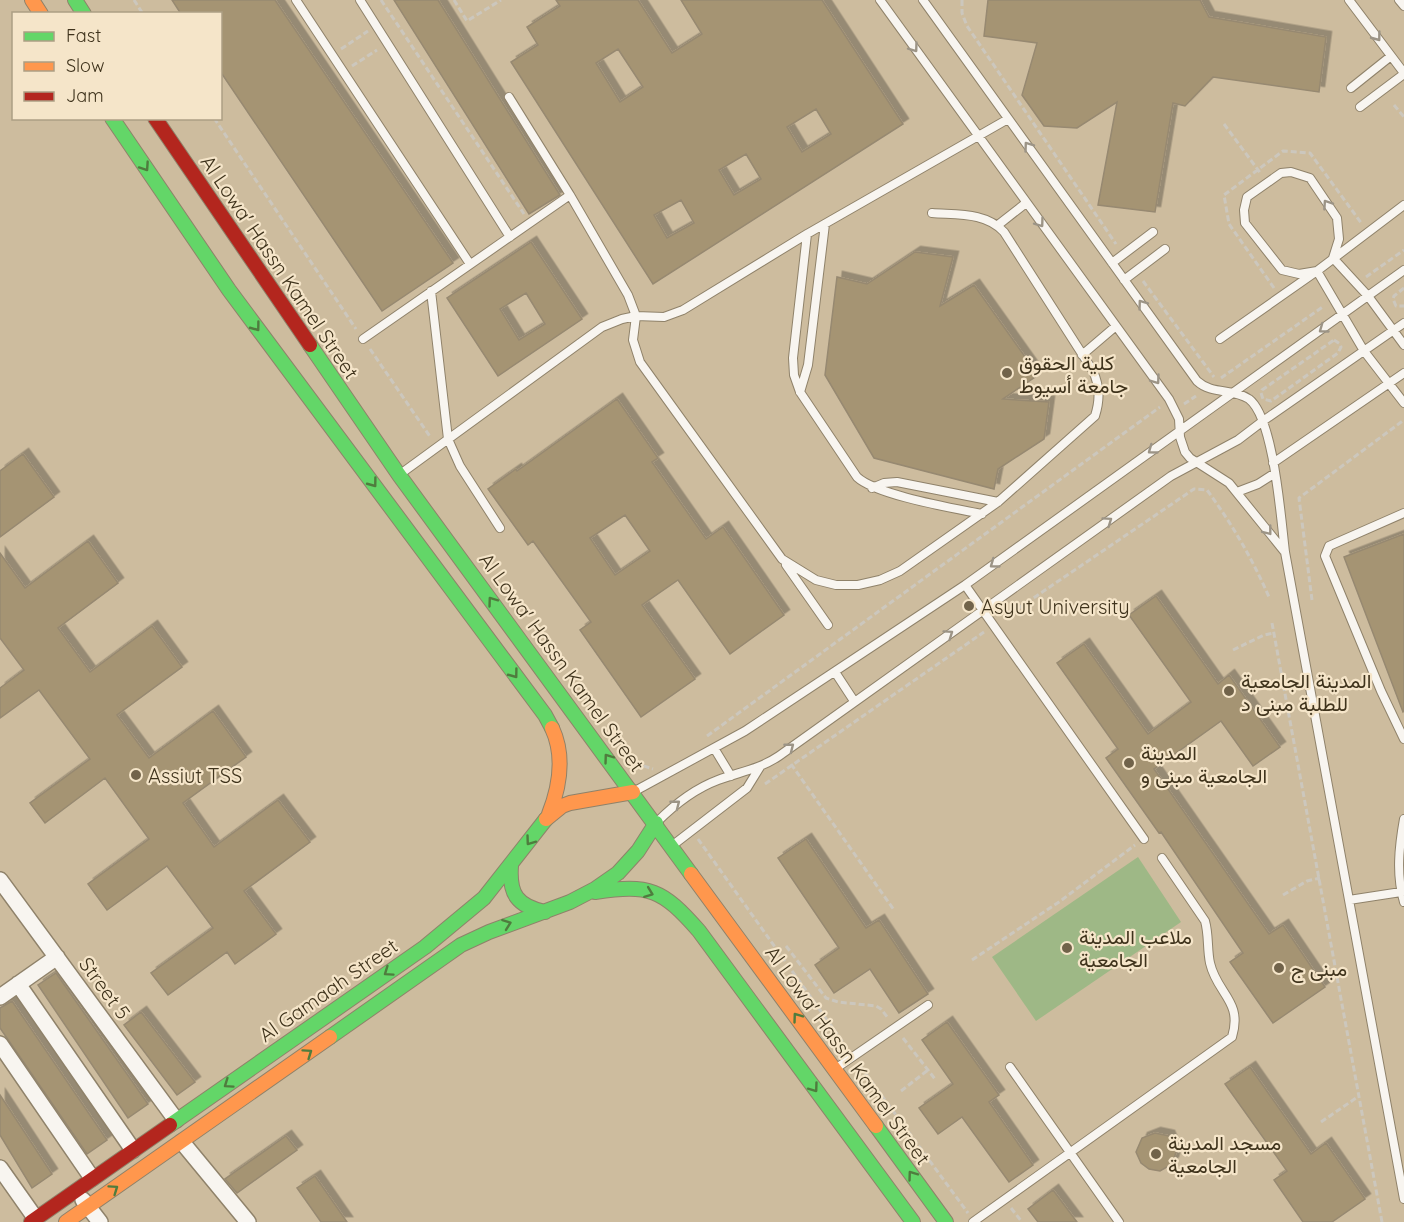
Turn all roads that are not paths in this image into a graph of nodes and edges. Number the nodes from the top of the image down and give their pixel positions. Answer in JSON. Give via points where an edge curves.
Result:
{"nodes":[{"id":1,"x":296,"y":0,"type":"edge"},
{"id":2,"x":360,"y":0,"type":"edge"},
{"id":3,"x":880,"y":0,"type":"edge"},
{"id":4,"x":923,"y":0,"type":"edge"},
{"id":5,"x":1349,"y":0,"type":"edge"},
{"id":6,"x":1399,"y":0,"type":"edge"},
{"id":7,"x":1404,"y":6,"type":"edge"},
{"id":8,"x":1391,"y":57,"type":"junction"},
{"id":9,"x":1404,"y":74,"type":"edge"},
{"id":10,"x":1351,"y":88,"type":"dead end"},
{"id":11,"x":509,"y":97,"type":"dead end"},
{"id":12,"x":1360,"y":107,"type":"dead end"},
{"id":13,"x":114,"y":120,"type":"edge"},
{"id":14,"x":156,"y":120,"type":"edge"},
{"id":15,"x":1008,"y":120,"type":"junction"},
{"id":16,"x":977,"y":136,"type":"junction"},
{"id":17,"x":570,"y":195,"type":"junction"},
{"id":18,"x":1026,"y":203,"type":"junction"},
{"id":19,"x":1404,"y":205,"type":"edge"},
{"id":20,"x":932,"y":213,"type":"dead end"},
{"id":21,"x":825,"y":224,"type":"junction"},
{"id":22,"x":998,"y":225,"type":"junction"},
{"id":23,"x":1154,"y":232,"type":"dead end"},
{"id":24,"x":807,"y":234,"type":"junction"},
{"id":25,"x":510,"y":237,"type":"junction"},
{"id":26,"x":1165,"y":249,"type":"dead end"},
{"id":27,"x":1334,"y":258,"type":"junction"},
{"id":28,"x":1112,"y":263,"type":"junction"},
{"id":29,"x":470,"y":264,"type":"junction"},
{"id":30,"x":1404,"y":270,"type":"edge"},
{"id":31,"x":1317,"y":271,"type":"junction"},
{"id":32,"x":243,"y":280,"type":"junction"},
{"id":33,"x":1124,"y":280,"type":"junction"},
{"id":34,"x":431,"y":291,"type":"junction"},
{"id":35,"x":1368,"y":296,"type":"junction"},
{"id":36,"x":1341,"y":315,"type":"junction"},
{"id":37,"x":636,"y":316,"type":"junction"},
{"id":38,"x":1404,"y":323,"type":"edge"},
{"id":39,"x":1116,"y":326,"type":"junction"},
{"id":40,"x":1394,"y":331,"type":"junction"},
{"id":41,"x":363,"y":339,"type":"road end"},
{"id":42,"x":1220,"y":339,"type":"dead end"},
{"id":43,"x":1404,"y":345,"type":"edge"},
{"id":44,"x":1364,"y":351,"type":"junction"},
{"id":45,"x":1082,"y":355,"type":"junction"},
{"id":46,"x":1404,"y":373,"type":"edge"},
{"id":47,"x":1389,"y":383,"type":"junction"},
{"id":48,"x":800,"y":392,"type":"junction"},
{"id":49,"x":1235,"y":393,"type":"junction"},
{"id":50,"x":1404,"y":403,"type":"edge"},
{"id":51,"x":1263,"y":421,"type":"junction"},
{"id":52,"x":1180,"y":430,"type":"junction"},
{"id":53,"x":448,"y":439,"type":"junction"},
{"id":54,"x":1197,"y":462,"type":"junction"},
{"id":55,"x":1273,"y":463,"type":"junction"},
{"id":56,"x":1275,"y":473,"type":"junction"},
{"id":57,"x":399,"y":475,"type":"junction"},
{"id":58,"x":872,"y":488,"type":"junction"},
{"id":59,"x":1237,"y":492,"type":"junction"},
{"id":60,"x":998,"y":502,"type":"junction"},
{"id":61,"x":1404,"y":513,"type":"edge"},
{"id":62,"x":982,"y":514,"type":"junction"},
{"id":63,"x":500,"y":528,"type":"dead end"},
{"id":64,"x":1285,"y":552,"type":"junction"},
{"id":65,"x":782,"y":559,"type":"junction"},
{"id":66,"x":965,"y":585,"type":"junction"},
{"id":67,"x":983,"y":610,"type":"junction"},
{"id":68,"x":828,"y":625,"type":"dead end"},
{"id":69,"x":835,"y":672,"type":"junction"},
{"id":70,"x":854,"y":701,"type":"junction"},
{"id":71,"x":1404,"y":719,"type":"edge"},
{"id":72,"x":1395,"y":723,"type":"junction"},
{"id":73,"x":1404,"y":739,"type":"edge"},
{"id":74,"x":714,"y":748,"type":"junction"},
{"id":75,"x":760,"y":767,"type":"junction"},
{"id":76,"x":731,"y":776,"type":"junction"},
{"id":77,"x":633,"y":792,"type":"junction"},
{"id":78,"x":549,"y":814,"type":"junction"},
{"id":79,"x":1404,"y":819,"type":"edge"},
{"id":80,"x":656,"y":823,"type":"junction"},
{"id":81,"x":1144,"y":839,"type":"road end"},
{"id":82,"x":672,"y":846,"type":"junction"},
{"id":83,"x":1162,"y":858,"type":"dead end"},
{"id":84,"x":511,"y":866,"type":"junction"},
{"id":85,"x":0,"y":880,"type":"edge"},
{"id":86,"x":592,"y":892,"type":"junction"},
{"id":87,"x":1401,"y":892,"type":"junction"},
{"id":88,"x":1349,"y":900,"type":"junction"},
{"id":89,"x":1404,"y":902,"type":"edge"},
{"id":90,"x":545,"y":912,"type":"junction"},
{"id":91,"x":478,"y":922,"type":"junction"},
{"id":92,"x":57,"y":957,"type":"junction"},
{"id":93,"x":18,"y":984,"type":"junction"},
{"id":94,"x":0,"y":997,"type":"edge"},
{"id":95,"x":928,"y":1005,"type":"dead end"},
{"id":96,"x":0,"y":1044,"type":"edge"},
{"id":97,"x":1010,"y":1067,"type":"dead end"},
{"id":98,"x":835,"y":1070,"type":"junction"},
{"id":99,"x":176,"y":1120,"type":"junction"},
{"id":100,"x":182,"y":1142,"type":"junction"},
{"id":101,"x":133,"y":1150,"type":"junction"},
{"id":102,"x":1070,"y":1152,"type":"junction"},
{"id":103,"x":0,"y":1167,"type":"edge"},
{"id":104,"x":92,"y":1178,"type":"junction"},
{"id":105,"x":75,"y":1191,"type":"junction"},
{"id":106,"x":1404,"y":1199,"type":"edge"},
{"id":107,"x":88,"y":1207,"type":"junction"},
{"id":108,"x":33,"y":1220,"type":"edge"},
{"id":109,"x":66,"y":1222,"type":"edge"},
{"id":110,"x":100,"y":1222,"type":"edge"},
{"id":111,"x":248,"y":1222,"type":"edge"},
{"id":112,"x":913,"y":1222,"type":"edge"},
{"id":113,"x":946,"y":1222,"type":"edge"},
{"id":114,"x":974,"y":1222,"type":"edge"},
{"id":115,"x":1119,"y":1222,"type":"edge"}],
"edges":[{"from":1,"to":29,"type":"lane"},
{"from":2,"to":25,"type":"lane"},
{"from":3,"to":16,"type":"lane","one_way":true},
{"from":4,"to":15,"type":"lane"},
{"from":5,"to":8,"type":"lane","one_way":true},
{"from":6,"to":7,"type":"lane"},
{"from":8,"to":9,"type":"lane"},
{"from":8,"to":10,"type":"lane"},
{"from":9,"to":12,"type":"lane"},
{"from":11,"to":17,"type":"lane"},
{"from":13,"to":32,"type":"main road","name":"Al Lowa' Hassn Kamel Street","one_way":true},
{"from":14,"to":32,"type":"main road","name":"Al Lowa' Hassn Kamel Street"},
{"from":15,"to":16,"type":"lane"},
{"from":28,"to":15,"type":"lane","one_way":true},
{"from":16,"to":18,"type":"lane"},
{"from":16,"to":21,"type":"lane"},
{"from":17,"to":25,"type":"lane"},
{"from":17,"to":37,"type":"lane","via":[[628,294]]},
{"from":18,"to":22,"type":"lane"},
{"from":18,"to":39,"type":"lane","one_way":true},
{"from":19,"to":27,"type":"lane"},
{"from":20,"to":22,"type":"lane","via":[[985,218]]},
{"from":21,"to":24,"type":"lane"},
{"from":21,"to":48,"type":"lane","via":[[808,365]]},
{"from":22,"to":45,"type":"lane"},
{"from":23,"to":28,"type":"lane"},
{"from":24,"to":37,"type":"lane","via":[[683,310],[656,318]]},
{"from":24,"to":48,"type":"lane","via":[[793,358]]},
{"from":25,"to":29,"type":"lane"},
{"from":26,"to":33,"type":"lane"},
{"from":27,"to":31,"type":"lane"},
{"from":27,"to":31,"type":"lane","one_way":true,"via":[[1339,239],[1337,218],[1310,178],[1281,173],[1247,197],[1245,223],[1282,270],[1299,274]]},
{"from":27,"to":35,"type":"lane"},
{"from":28,"to":33,"type":"lane"},
{"from":29,"to":34,"type":"lane"},
{"from":30,"to":35,"type":"lane"},
{"from":31,"to":36,"type":"lane"},
{"from":31,"to":42,"type":"lane"},
{"from":32,"to":57,"type":"main road","name":"Al Lowa' Hassn Kamel Street"},
{"from":32,"to":78,"type":"main road","name":"Al Lowa' Hassn Kamel Street","one_way":true,"via":[[545,715],[557,741],[560,765],[558,795]]},
{"from":49,"to":33,"type":"lane","one_way":true,"via":[[1206,388],[1197,381]]},
{"from":34,"to":41,"type":"lane"},
{"from":34,"to":53,"type":"lane"},
{"from":35,"to":36,"type":"lane"},
{"from":35,"to":40,"type":"lane"},
{"from":36,"to":44,"type":"lane"},
{"from":36,"to":49,"type":"lane","one_way":true},
{"from":37,"to":53,"type":"lane","via":[[603,327]]},
{"from":37,"to":65,"type":"lane","via":[[633,340],[640,362]]},
{"from":38,"to":40,"type":"lane"},
{"from":39,"to":45,"type":"lane"},
{"from":39,"to":52,"type":"lane","one_way":true,"via":[[1170,399],[1178,414]]},
{"from":40,"to":43,"type":"lane"},
{"from":40,"to":44,"type":"lane"},
{"from":44,"to":47,"type":"lane"},
{"from":44,"to":51,"type":"lane"},
{"from":45,"to":60,"type":"lane","via":[[1094,371],[1099,390],[1095,416]]},
{"from":46,"to":47,"type":"lane"},
{"from":47,"to":50,"type":"lane"},
{"from":47,"to":55,"type":"lane"},
{"from":48,"to":58,"type":"lane","via":[[857,477]]},
{"from":49,"to":51,"type":"lane","via":[[1252,402]]},
{"from":49,"to":52,"type":"lane"},
{"from":51,"to":54,"type":"lane","via":[[1225,449]]},
{"from":51,"to":55,"type":"lane"},
{"from":52,"to":54,"type":"lane","via":[[1185,452]]},
{"from":52,"to":66,"type":"lane","one_way":true},
{"from":53,"to":57,"type":"lane"},
{"from":53,"to":63,"type":"lane","via":[[460,466]]},
{"from":54,"to":59,"type":"lane"},
{"from":67,"to":54,"type":"lane","one_way":true,"via":[[1171,476]]},
{"from":55,"to":56,"type":"lane"},
{"from":56,"to":59,"type":"lane"},
{"from":56,"to":64,"type":"lane"},
{"from":77,"to":57,"type":"main road","name":"Al Lowa' Hassn Kamel Street","one_way":true},
{"from":58,"to":60,"type":"lane","via":[[897,482]]},
{"from":58,"to":62,"type":"lane"},
{"from":59,"to":64,"type":"lane","one_way":true},
{"from":60,"to":62,"type":"lane"},
{"from":61,"to":72,"type":"lane","via":[[1329,546],[1325,556]]},
{"from":62,"to":65,"type":"lane","via":[[900,571],[858,585],[816,580]]},
{"from":64,"to":88,"type":"lane"},
{"from":65,"to":68,"type":"lane"},
{"from":66,"to":67,"type":"lane"},
{"from":66,"to":69,"type":"lane"},
{"from":70,"to":67,"type":"lane","one_way":true},
{"from":67,"to":81,"type":"lane"},
{"from":69,"to":70,"type":"lane"},
{"from":69,"to":74,"type":"lane"},
{"from":75,"to":70,"type":"lane","one_way":true},
{"from":71,"to":72,"type":"lane"},
{"from":72,"to":73,"type":"lane"},
{"from":74,"to":76,"type":"lane"},
{"from":74,"to":77,"type":"lane"},
{"from":75,"to":76,"type":"lane"},
{"from":75,"to":82,"type":"lane","via":[[747,788]]},
{"from":80,"to":76,"type":"lane","one_way":true,"via":[[684,798]]},
{"from":77,"to":78,"type":"main road","name":"Al Gamaah Street","via":[[570,802]]},
{"from":77,"to":80,"type":"main road","name":"Al Lowa' Hassn Kamel Street"},
{"from":78,"to":84,"type":"main road","name":"Al Gamaah Street","one_way":true},
{"from":79,"to":87,"type":"lane","via":[[1399,851]]},
{"from":80,"to":82,"type":"main road","name":"Al Lowa' Hassn Kamel Street"},
{"from":80,"to":86,"type":"main road","name":"Al Gamaah Street","via":[[623,870]]},
{"from":98,"to":82,"type":"main road","name":"Al Lowa' Hassn Kamel Street","one_way":true},
{"from":83,"to":102,"type":"lane","via":[[1205,921],[1211,967],[1233,1006],[1232,1037]]},
{"from":84,"to":90,"type":"main road","via":[[512,892],[532,910]]},
{"from":84,"to":91,"type":"main road","name":"Al Gamaah Street","via":[[491,891]]},
{"from":85,"to":92,"type":"street","name":"Street 5"},
{"from":86,"to":90,"type":"main road","name":"Al Gamaah Street"},
{"from":86,"to":112,"type":"main road","one_way":true,"via":[[646,890],[683,914]]},
{"from":87,"to":88,"type":"lane"},
{"from":87,"to":89,"type":"lane"},
{"from":88,"to":106,"type":"lane"},
{"from":91,"to":90,"type":"main road","name":"Al Gamaah Street","one_way":true},
{"from":91,"to":99,"type":"main road","name":"Al Gamaah Street","one_way":true,"via":[[424,947]]},
{"from":100,"to":91,"type":"main road","name":"Al Gamaah Street","one_way":true,"via":[[447,955]]},
{"from":92,"to":93,"type":"street"},
{"from":92,"to":99,"type":"street","name":"Street 5"},
{"from":93,"to":94,"type":"street"},
{"from":93,"to":101,"type":"street"},
{"from":95,"to":98,"type":"lane"},
{"from":96,"to":104,"type":"street"},
{"from":97,"to":102,"type":"lane"},
{"from":113,"to":98,"type":"main road","name":"Al Lowa' Hassn Kamel Street","one_way":true},
{"from":99,"to":101,"type":"main road","name":"Al Gamaah Street"},
{"from":107,"to":100,"type":"main road","name":"Al Gamaah Street","one_way":true},
{"from":100,"to":111,"type":"street"},
{"from":101,"to":104,"type":"main road","name":"Al Gamaah Street"},
{"from":102,"to":114,"type":"lane"},
{"from":102,"to":115,"type":"lane"},
{"from":103,"to":108,"type":"street"},
{"from":104,"to":105,"type":"main road","name":"Al Gamaah Street"},
{"from":105,"to":107,"type":"street"},
{"from":105,"to":108,"type":"main road","name":"Al Gamaah Street"},
{"from":107,"to":109,"type":"main road","name":"Al Gamaah Street"},
{"from":107,"to":110,"type":"street"}]}
